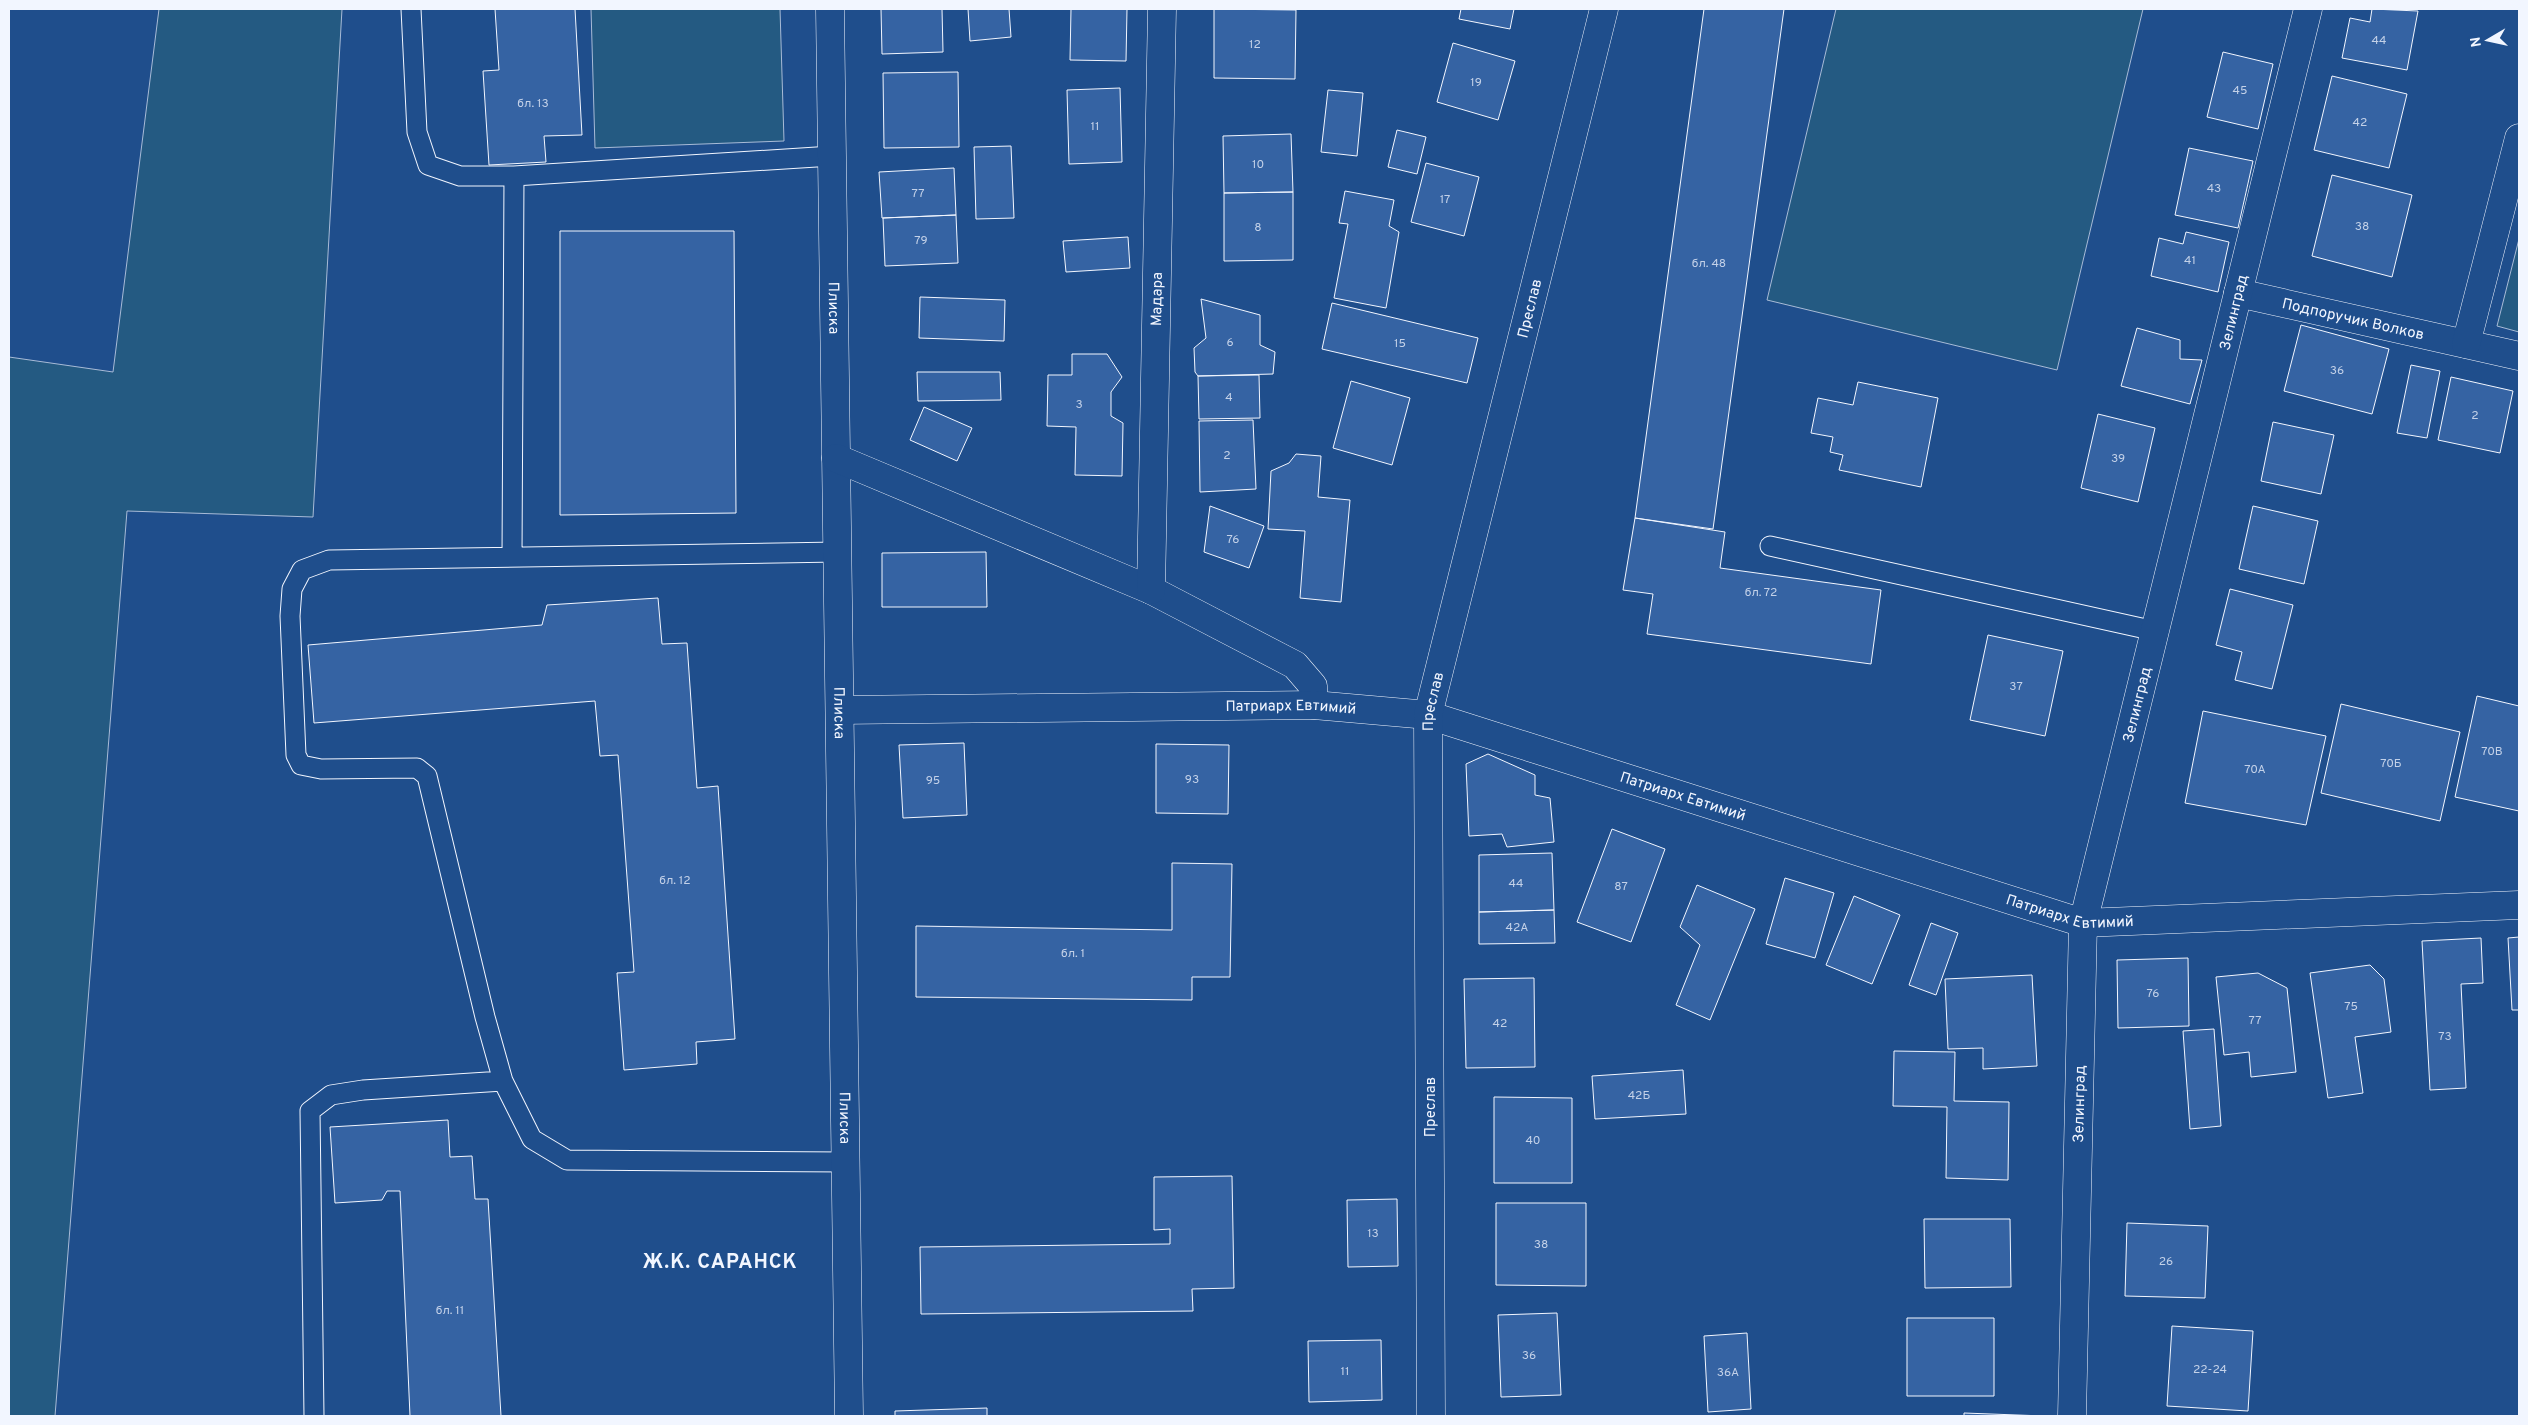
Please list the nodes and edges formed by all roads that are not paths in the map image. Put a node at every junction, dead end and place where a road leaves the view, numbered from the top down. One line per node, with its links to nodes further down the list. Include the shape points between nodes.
1 (411, 9): 8 (lane, via 417,132 428,164 460,176)
2 (830, 9): 7 (street, Плиска)
3 (1162, 9): 16 (street, Мадара)
4 (1604, 9): 20 (street, Преслав)
5 (2308, 9): 9 (street, Зелинград)
6 (2519, 138): 10 (street)
7 (832, 156): 8 (lane); 12 (street, Плиска)
8 (514, 176): 15 (lane)
9 (2238, 293): 10 (street, Подпоручик Волков); 17 (street, Зелинград)
10 (2466, 344): 11 (street, Подпоручик Волков)
11 (2519, 356)
12 (836, 458): 14 (street, Плиска); 16 (street)
13 (1770, 546): 17 (lane)
14 (838, 552): 15 (lane); 19 (street, Плиска)
15 (512, 557): 23 (lane, via 329,560 302,570 292,589 290,616 296,755 301,765 321,769 417,768 427,776)
16 (1151, 590): 18 (street, via 1295,665 1314,686)
17 (2155, 631): 22 (street, Зелинград)
18 (1314, 706): 19 (street, Патриарх Евтимий); 20 (street, Патриарх Евтимий)
19 (840, 710): 24 (street, Плиска)
20 (1428, 714): 22 (street, Патриарх Евтимий); 27 (street, Преслав)
21 (2519, 905): 22 (street, Патриарх Евтимий)
22 (2083, 923): 28 (street, Зелинград)
23 (503, 1081): 24 (lane, via 532,1139 567,1160); 25 (lane, via 363,1090 331,1095 310,1111)
24 (846, 1162): 26 (street, Плиска)
25 (314, 1416)
26 (849, 1416)
27 (1431, 1416)
28 (2072, 1416)

